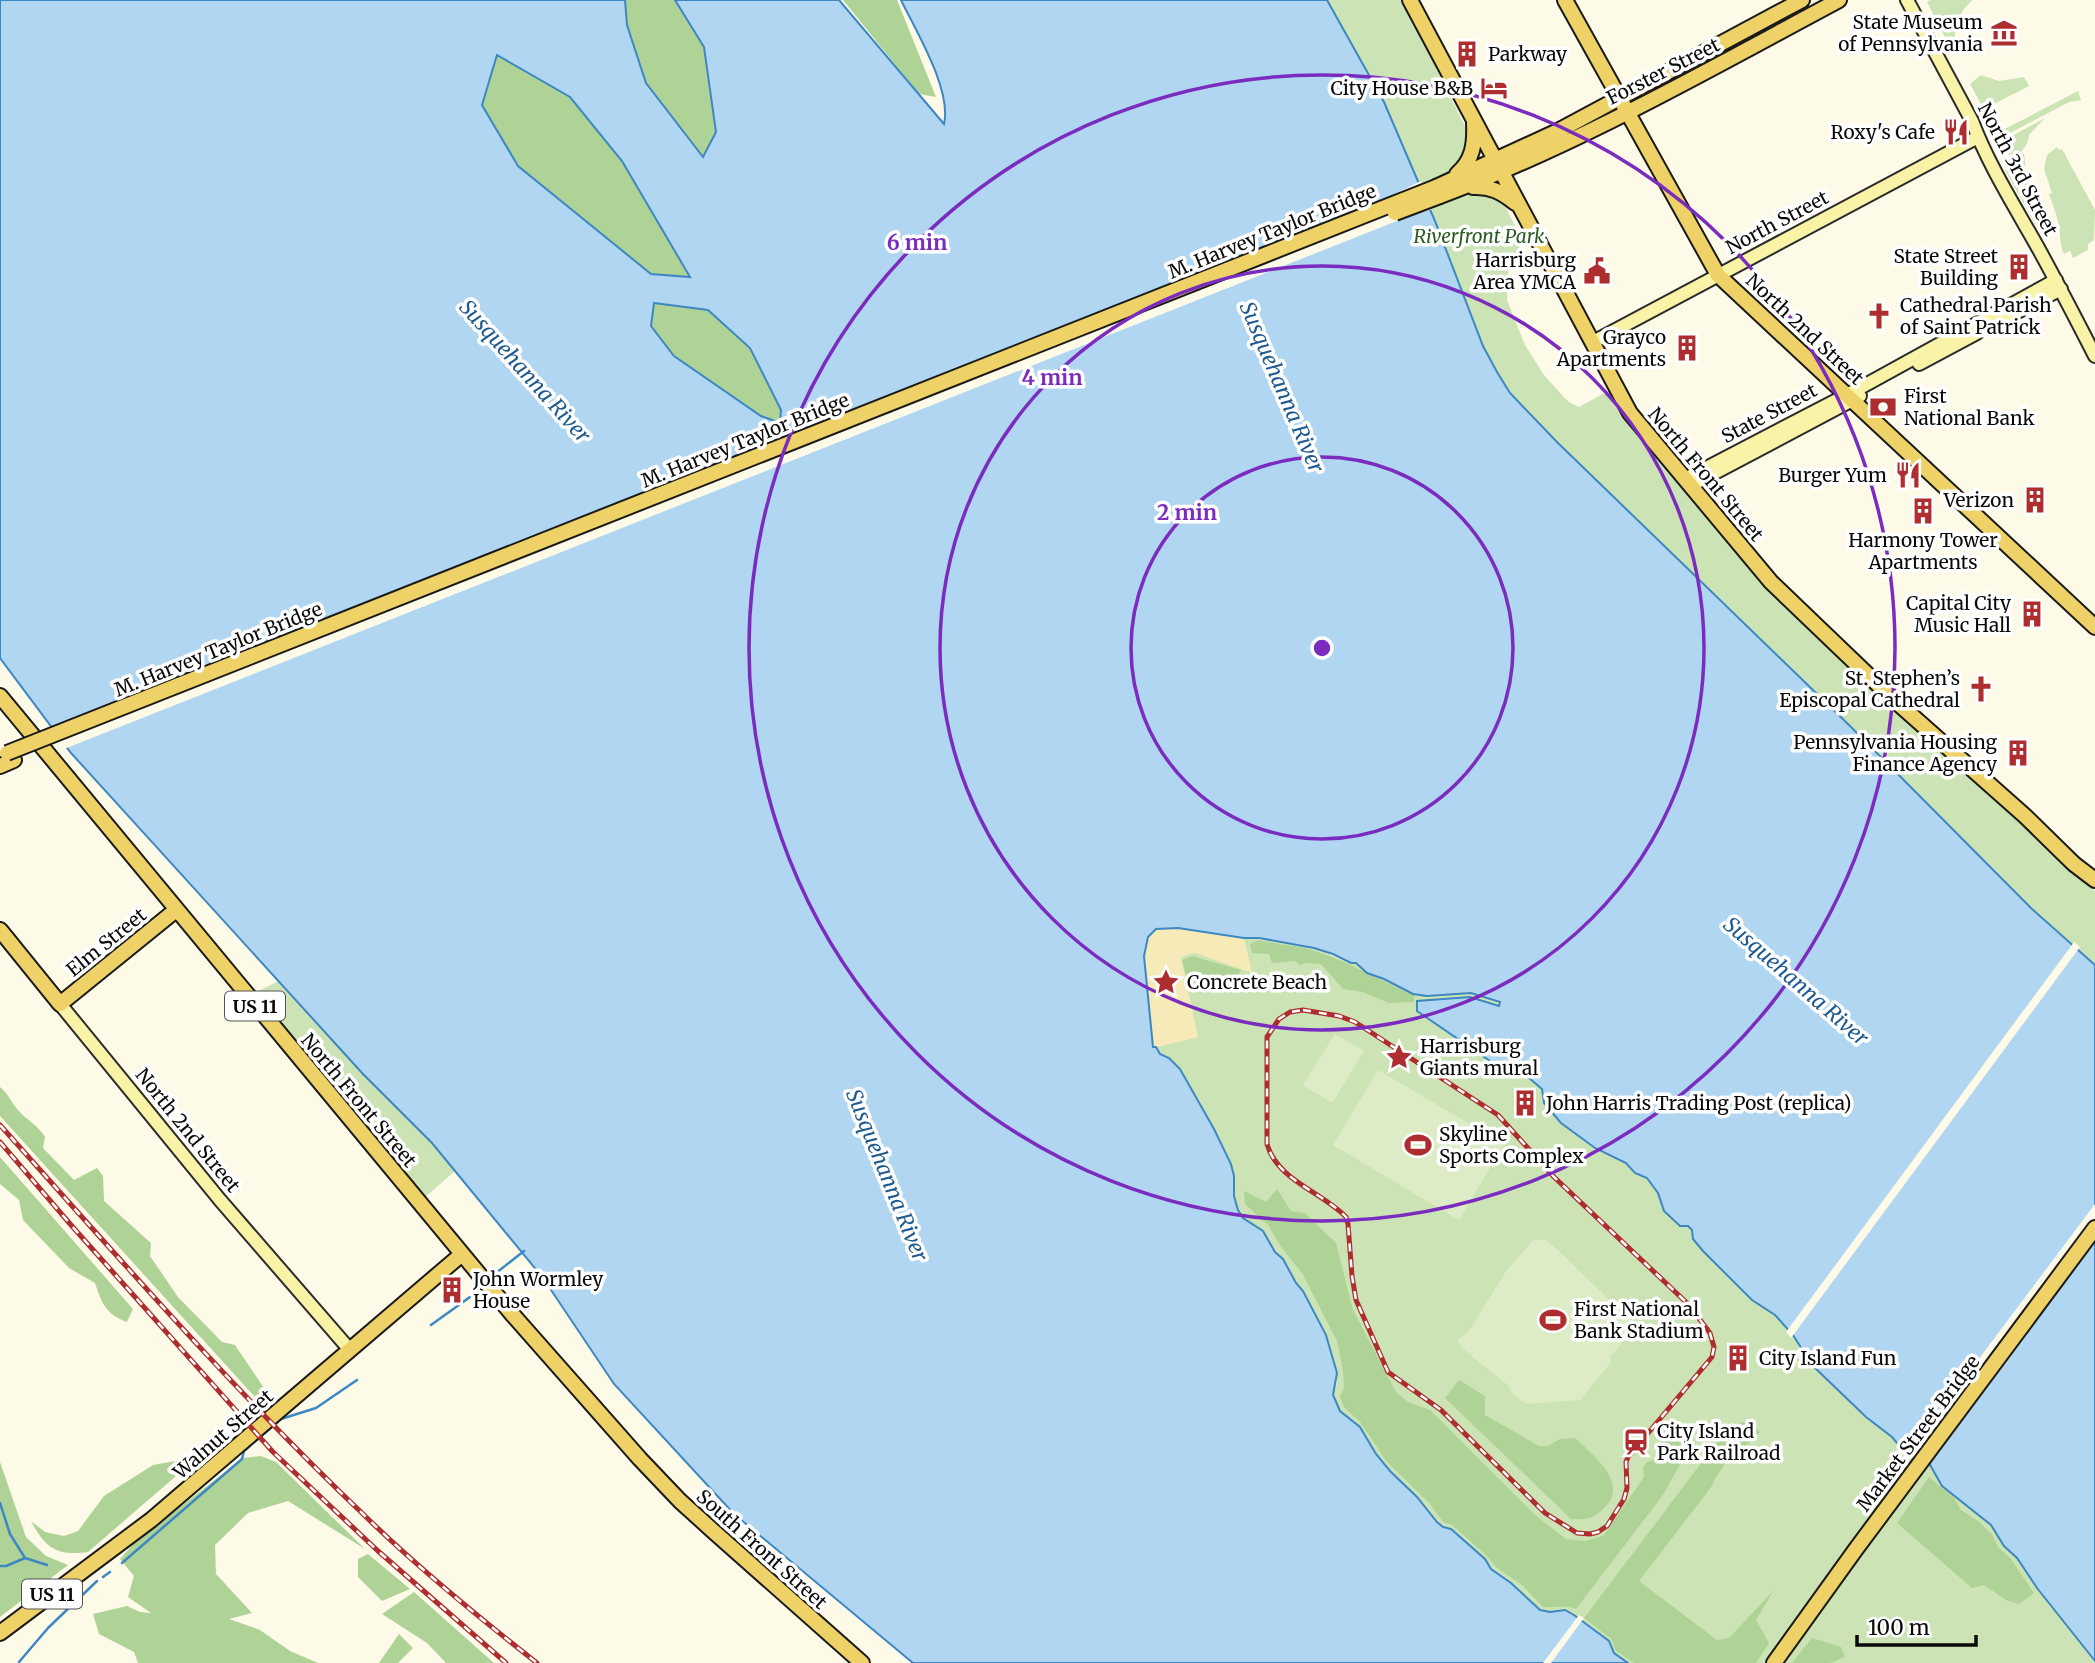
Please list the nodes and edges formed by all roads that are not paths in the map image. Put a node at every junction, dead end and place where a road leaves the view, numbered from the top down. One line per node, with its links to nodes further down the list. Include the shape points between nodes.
1 (1410, 0): 8 (main road, North Front Street)
2 (1565, 0): 6 (main road, North 2nd Street)
3 (1802, 0): 6 (main road, Forster Street)
4 (1839, 0): 7 (main road, Forster Street)
5 (1908, 0): 9 (street, North 3rd Street)
6 (1619, 97): 7 (main road, North 2nd Street); 10 (main road, Forster Street)
7 (1628, 112): 10 (main road, Forster Street); 13 (main road, North 2nd Street)
8 (1473, 118): 10 (main road, North Front Street); 11 (main road, via 1471,158)
9 (1978, 137): 13 (street, North Street); 14 (street, North 3rd Street)
10 (1499, 167): 11 (main road, M. Harvey Taylor Bridge); 12 (main road, North Front Street)
11 (1456, 184): 12 (main road, via 1492,189); 21 (main road, M. Harvey Taylor Bridge, bridge)
12 (1520, 207): 15 (main road, North Front Street)
13 (1718, 275): 15 (street, North Street); 17 (main road, North 2nd Street)
14 (2058, 285): 16 (street, North 3rd Street); 17 (street, State Street)
15 (1593, 342): 18 (main road, North Front Street, via 1630,413)
16 (2095, 356)
17 (1849, 397): 18 (street, State Street); 19 (main road, North 2nd Street)
18 (1687, 482): 22 (main road, North Front Street, via 1771,582)
19 (2095, 626)
20 (0, 696): 23 (main road, North Front Street / US 11)
21 (5, 759)
22 (2095, 880)
23 (176, 910): 25 (main road, Elm Street); 27 (main road, North Front Street / US 11)
24 (0, 930): 25 (main road, North 2nd Street)
25 (60, 1004): 28 (street, North 2nd Street)
26 (2095, 1228): 32 (main road, Market Street Bridge)
27 (462, 1254): 28 (main road, Walnut Street / US 11); 29 (main road, North Front Street)
28 (350, 1350): 30 (main road, Walnut Street / US 11, via 151,1520)
29 (640, 1459): 31 (main road, South Front Street, via 712,1530)
30 (0, 1633)
31 (862, 1663)
32 (1774, 1663)

